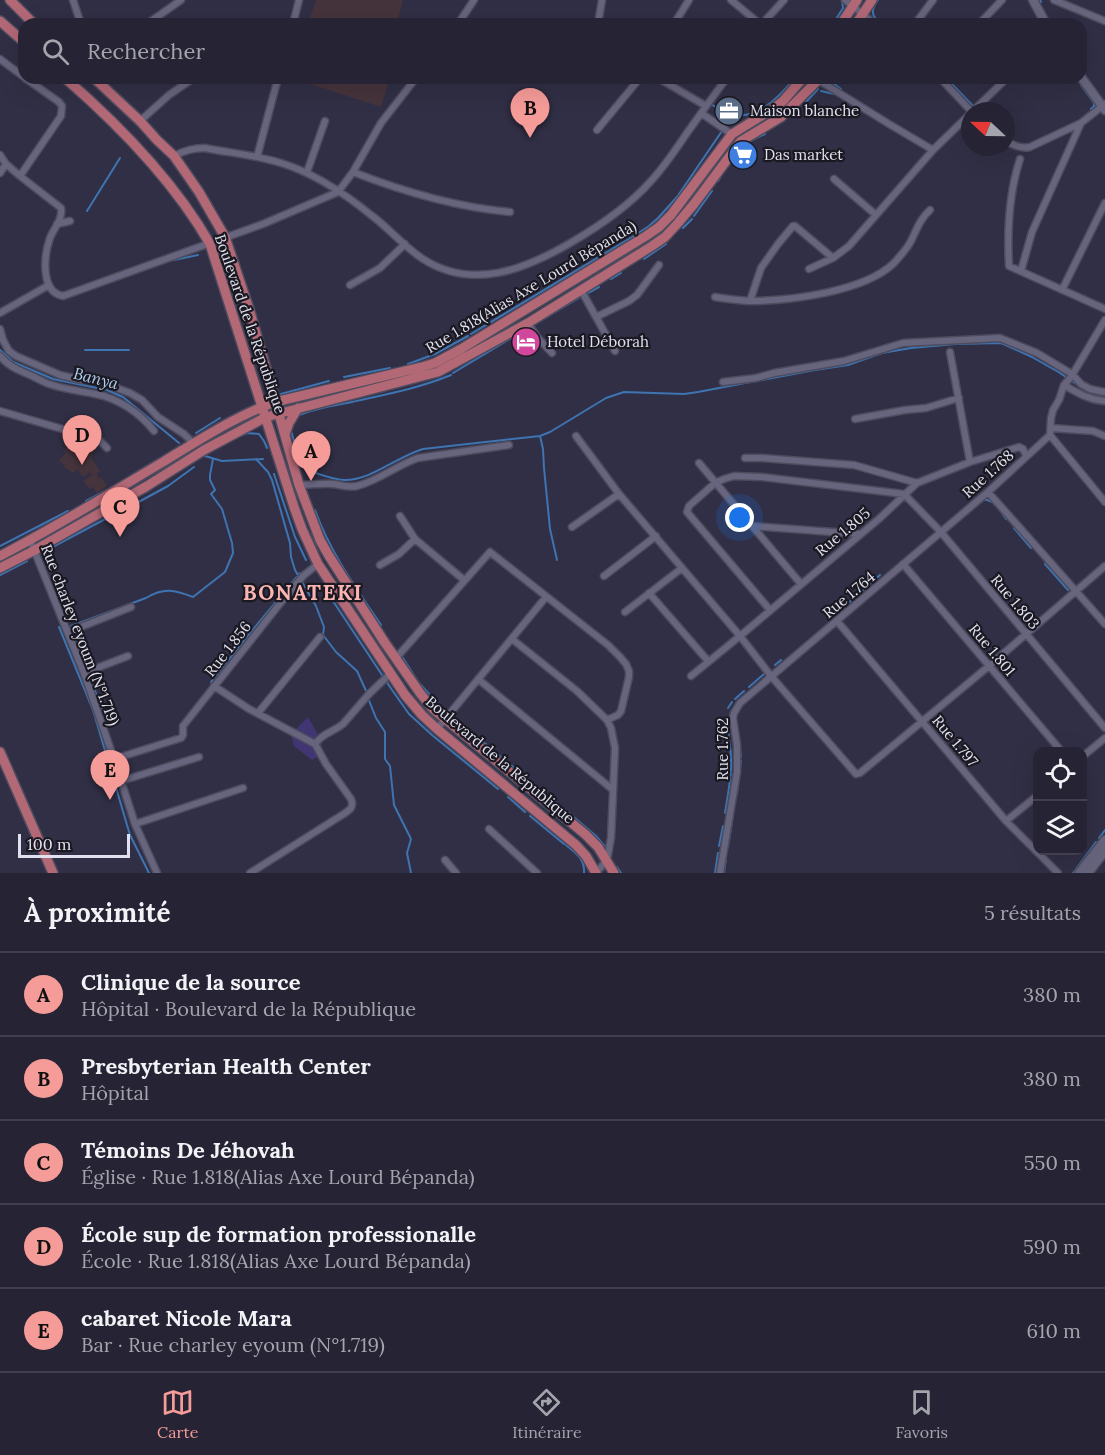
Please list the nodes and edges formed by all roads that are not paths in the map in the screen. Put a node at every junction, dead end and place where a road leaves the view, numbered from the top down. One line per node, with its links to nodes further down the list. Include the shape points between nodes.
1 (10, 0): 17 (main road)
2 (72, 0): 18 (street)
3 (181, 0): 19 (street)
4 (299, 0): 20 (street)
5 (474, 0): 21 (street)
6 (602, 0): 22 (street)
7 (689, 0): 23 (street)
8 (731, 0): 24 (street)
9 (784, 0): 25 (street)
10 (872, 0): 16 (main road)
11 (933, 0): 29 (street)
12 (1002, 0): 30 (street)
13 (1033, 0): 31 (main road)
14 (1054, 0): 33 (street)
15 (851, 2): 16 (street); 26 (main road)
16 (863, 14): 27 (main road); 28 (street)
17 (28, 18)
18 (79, 18)
19 (156, 18)
20 (295, 18)
21 (462, 18)
22 (599, 18)
23 (678, 18)
24 (754, 18)
25 (767, 18)
26 (844, 18)
27 (860, 18)
28 (868, 18)
29 (920, 18)
30 (986, 18)
31 (1043, 18)
32 (0, 21): 34 (main road)
33 (1105, 21)
34 (18, 37)
35 (0, 59): 36 (street)
36 (18, 73)
37 (34, 84): 74 (street, via 59,102 62,111)
38 (72, 84): 84 (main road, Boulevard de la République, via 142,152 199,224)
39 (100, 84): 57 (main road, Boulevard de la République)
40 (185, 84): 57 (street)
41 (276, 84): 68 (street)
42 (411, 84): 72 (street, via 381,123)
43 (635, 84): 61 (street)
44 (668, 84): 54 (street)
45 (722, 84): 54 (street)
46 (798, 84): 62 (main road, Rue 1.818(Alias Axe Lourd Bépanda), via 774,108)
47 (812, 84): 63 (main road, Rue 1.818(Alias Axe Lourd Bépanda), via 781,117)
48 (825, 84): 65 (street)
49 (945, 84): 52 (street)
50 (1001, 84): 53 (street)
51 (1087, 84): 55 (main road)
52 (962, 102)
53 (982, 102)
54 (706, 106): 56 (street)
55 (1104, 107): 60 (street)
56 (701, 113): 62 (street); 85 (street, via 651,181 619,212 552,254 516,269 473,275 442,269)
57 (140, 121): 67 (main road, Boulevard de la République)
58 (325, 122): 71 (street)
59 (961, 122): 65 (street)
60 (1081, 123): 64 (street, via 1024,148); 89 (street, via 1032,232)
61 (597, 130)
62 (732, 134): 63 (street); 111 (main road, Rue 1.818(Alias Axe Lourd Bépanda), via 660,227 448,357 422,368)
63 (741, 141): 92 (main road, Rue 1.818(Alias Axe Lourd Bépanda), via 664,237)
64 (1015, 146)
65 (933, 150): 80 (street)
66 (0, 155): 70 (street)
67 (174, 156): 68 (street, via 184,150 205,148); 83 (main road, Boulevard de la République)
68 (257, 157): 71 (street)
69 (1020, 159): 89 (street, via 1009,214 1009,266)
70 (6, 164): 73 (street); 74 (street)
71 (307, 172): 76 (street)
72 (353, 172): 76 (street); 79 (street, via 449,203)
73 (0, 173)
74 (20, 176): 82 (street, via 61,208)
75 (834, 179): 80 (street)
76 (338, 192): 83 (street); 85 (street)
77 (1105, 203): 93 (street)
78 (930, 210): 95 (street, via 919,222 905,251 878,276 826,293)
79 (510, 212)
80 (876, 215): 86 (street)
81 (70, 221): 82 (street)
82 (57, 225): 90 (street, via 46,259)
83 (225, 237): 84 (street); 111 (main road, Boulevard de la République)
84 (210, 244): 90 (street, via 63,296); 112 (main road, Boulevard de la République)
85 (405, 244): 91 (street, via 380,268)
86 (833, 258): 88 (street); 95 (street, via 793,226 761,268)
87 (659, 265): 98 (street, via 629,301)
88 (809, 269)
89 (1021, 271): 93 (street)
90 (49, 285): 97 (street)
91 (350, 285)
92 (581, 290): 98 (street); 100 (main road, Rue 1.818(Alias Axe Lourd Bépanda))
93 (1062, 291): 96 (street)
94 (715, 297): 95 (street)
95 (750, 301)
96 (1105, 309)
97 (0, 313)
98 (596, 317): 102 (street)
99 (1105, 320): 106 (street)
100 (528, 323): 104 (street); 113 (main road, Rue 1.818(Alias Axe Lourd Bépanda), via 438,372)
101 (0, 329): 125 (street, via 9,351 16,356 60,375 104,383 130,393)
102 (615, 351)
103 (950, 352): 109 (street)
104 (552, 353)
105 (0, 356): 119 (street, via 12,368 49,384 113,399 136,412)
106 (1069, 379): 107 (street, via 1037,353 1000,338 988,338 903,343 844,361); 108 (street); 110 (street, via 1084,397); 120 (street, via 1053,410)
107 (723, 382)
108 (1105, 392)
109 (959, 398): 117 (street, via 926,408); 130 (street)
110 (1105, 401)
111 (275, 402): 112 (main road, Rue 1.818(Alias Axe Lourd Bépanda)); 115 (main road, Boulevard de la République)
112 (262, 407): 116 (main road, Boulevard de la République); 125 (main road, Rue 1.818(Alias Axe Lourd Bépanda))
113 (298, 408): 115 (main road, Rue 1.818(Alias Axe Lourd Bépanda)); 121 (main road)
114 (0, 411): 127 (street, via 90,437)
115 (278, 413): 116 (main road, Rue 1.818(Alias Axe Lourd Bépanda)); 121 (main road, Boulevard de la République)
116 (266, 417): 118 (main road, Rue 1.818(Alias Axe Lourd Bépanda)); 124 (main road, Boulevard de la République)
117 (855, 419)
118 (251, 424): 124 (main road); 147 (main road, Rue 1.818(Alias Axe Lourd Bépanda))
119 (154, 431)
120 (1050, 431): 123 (street); 128 (street, Rue 1.768); 138 (street)
121 (285, 434): 134 (main road, Boulevard de la République)
122 (576, 436): 136 (street)
123 (1105, 436)
124 (273, 438): 149 (main road, Boulevard de la République, via 302,529)
125 (193, 443): 146 (main road, Rue 1.818(Alias Axe Lourd Bépanda))
126 (509, 445): 134 (street, via 418,458 360,485)
127 (107, 448)
128 (1026, 455): 130 (street, Rue 1.805, via 1019,447); 135 (street, Rue 1.768)
129 (745, 458): 133 (street, via 854,465)
130 (970, 462): 133 (street, Rue 1.805)
131 (699, 463): 132 (street)
132 (715, 483): 137 (street, via 734,476 762,477); 140 (street); 162 (street, via 687,512)
133 (917, 483): 137 (street, Rue 1.805)
134 (299, 485): 172 (main road, Boulevard de la République, via 329,556)
135 (988, 492): 142 (street, Rue 1.768); 158 (street)
136 (619, 494): 141 (street); 144 (street)
137 (904, 494): 142 (street, Rue 1.803); 143 (street, Rue 1.805)
138 (1105, 502)
139 (400, 516): 145 (street)
140 (752, 526): 143 (street); 157 (street)
141 (572, 527)
142 (940, 531): 150 (street, Rue 1.764); 167 (street, Rue 1.803)
143 (860, 534): 157 (street, Rue 1.805)
144 (656, 536): 154 (street); 155 (street)
145 (415, 539): 151 (street); 156 (street)
146 (30, 540): 147 (street, Rue charley eyoum (N°1.719)); 148 (main road, Rue 1.818(Alias Axe Lourd Bépanda))
147 (35, 550): 153 (main road, Rue 1.818(Alias Axe Lourd Bépanda)); 166 (street, Rue charley eyoum (N°1.719))
148 (0, 556)
149 (318, 564): 178 (main road, Boulevard de la République); 180 (street, Rue 1.856, via 303,576)
150 (903, 564): 164 (street, Rue 1.764); 174 (street, Rue 1.801)
151 (380, 565)
152 (1105, 566): 158 (street)
153 (0, 568)
154 (682, 568): 159 (street); 168 (street)
155 (604, 576)
156 (464, 580): 160 (street, via 490,552); 172 (street)
157 (801, 584): 162 (street, Rue 1.805)
158 (1076, 591): 165 (street); 167 (street)
159 (649, 593): 163 (street); 173 (street)
160 (546, 597): 170 (street); 183 (street, via 608,645 626,664 629,677 621,711)
161 (131, 607): 166 (street)
162 (770, 610): 168 (street, Rue 1.805)
163 (626, 612)
164 (837, 621): 177 (street, Rue 1.764); 184 (street, Rue 1.797)
165 (1105, 624)
166 (68, 632): 175 (street, Rue charley eyoum (N°1.719))
167 (1026, 634): 174 (street); 185 (street, Rue 1.803)
168 (740, 636): 173 (street, Rue 1.805); 177 (street)
169 (320, 637): 181 (street)
170 (512, 639): 179 (street); 183 (street)
171 (128, 656): 175 (street)
172 (396, 658): 182 (main road, Boulevard de la République, via 427,702)
173 (708, 661): 176 (street, Rue 1.805)
174 (989, 666): 184 (street); 189 (street, Rue 1.801)
175 (84, 673): 193 (street, Rue charley eyoum (N°1.719))
176 (691, 676)
177 (771, 676): 184 (street, via 856,774); 212 (street, Rue 1.762, via 734,713 737,772)
178 (386, 677): 186 (main road, Boulevard de la République); 188 (street, via 339,728 324,734)
179 (478, 679): 182 (street); 196 (street)
180 (214, 686): 181 (street); 193 (street, Rue 1.856, via 183,726 181,738)
181 (258, 713): 188 (street)
182 (446, 719): 186 (street); 204 (main road, Boulevard de la République, via 569,820)
183 (607, 720): 196 (street, via 615,748)
184 (922, 721): 198 (street, Rue 1.797)
185 (1105, 728)
186 (437, 729): 210 (main road, Boulevard de la République, via 570,839)
187 (1105, 738): 191 (street)
188 (315, 744): 207 (street, via 351,799 351,808)
189 (1058, 747)
190 (0, 752): 205 (main road)
191 (1087, 754)
192 (199, 757): 194 (street)
193 (114, 759): 194 (street, Rue charley eyoum (N°1.719))
194 (121, 781): 199 (street, Rue charley eyoum (N°1.719))
195 (243, 788): 199 (street)
196 (612, 789): 204 (street)
197 (1033, 799): 198 (street)
198 (1006, 821): 213 (street, Rue 1.797)
199 (135, 824): 206 (street, Rue charley eyoum (N°1.719))
200 (489, 829): 209 (street)
201 (1105, 840): 214 (main road)
202 (1105, 851): 215 (main road)
203 (446, 860): 208 (street)
204 (607, 860): 210 (street); 211 (main road, Boulevard de la République)
205 (53, 873)
206 (157, 873)
207 (250, 873)
208 (456, 873)
209 (537, 873)
210 (596, 873)
211 (614, 873)
212 (720, 873)
213 (1058, 873)
214 (1079, 873)
215 (1088, 873)

